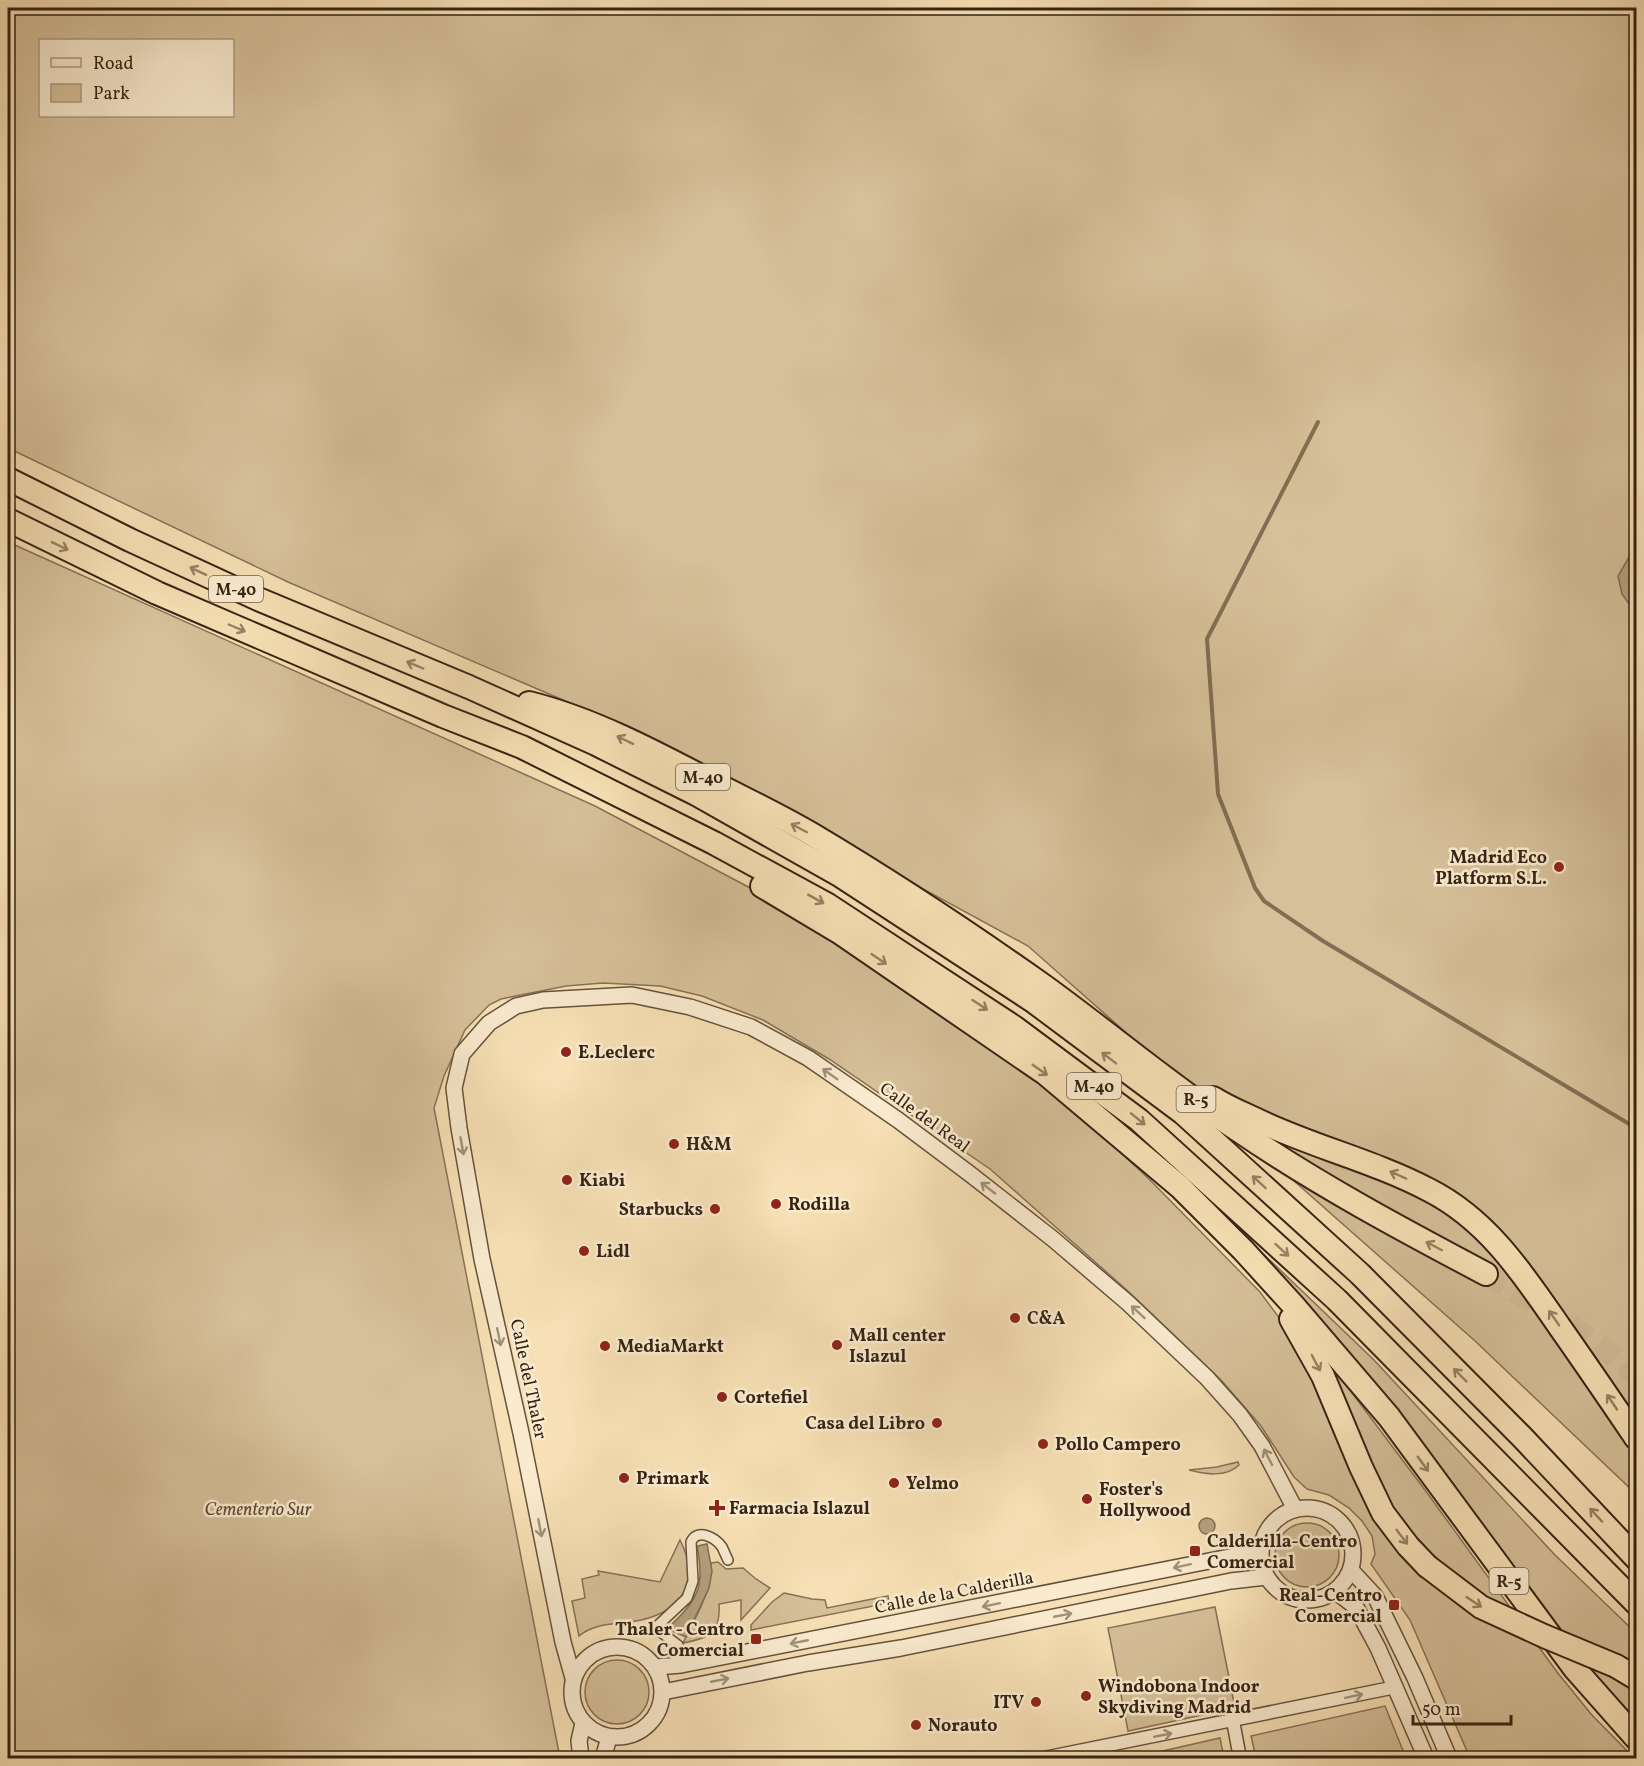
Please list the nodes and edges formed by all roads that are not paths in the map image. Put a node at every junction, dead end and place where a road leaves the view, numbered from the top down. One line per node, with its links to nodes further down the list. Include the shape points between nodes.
1 (8, 478): 3 (highway, M-40, one-way to 1, via 248,594)
2 (8, 520): 4 (highway, M-40, one-way to 4, via 157,593)
3 (469, 687): 5 (highway, M-40, one-way to 3, via 811,834 604,730 560,711); 12 (highway, M-40, one-way to 3, via 1360,1274 1184,1113 1043,1008 841,876 696,794)
4 (443, 716): 7 (highway, M-40, one-way to 7, via 515,758 658,828 839,932 1046,1074); 17 (highway, M-40, one-way to 17, via 522,747 828,905 1014,1027 1139,1120 1336,1300)
5 (921, 901): 8 (highway, R-5, one-way to 5, via 1408,1233 1235,1129 1044,986); 9 (highway, M-40, one-way to 5, via 1520,1269 1495,1239 1462,1210 1393,1172 1286,1134 1223,1105 1011,954)
6 (454, 1088): 10 (street, Calle del Real, one-way to 6, via 1262,1446 1240,1415 1128,1303 1046,1233 898,1120 808,1058 751,1028 690,1007 632,995 543,1000 516,1006 489,1023 462,1054); 20 (street, Calle del Thaler, one-way to 20, via 482,1259)
7 (1145, 1158): 21 (highway, one-way to 21, bridge, via 1274,1294 1323,1376 1383,1512 1408,1546 1480,1607); 27 (highway, R-5, one-way to 27, via 1243,1250 1389,1417 1575,1669)
8 (1486, 1274)
9 (1636, 1438)
10 (1295, 1509): 11 (street, via 1277,1517 1265,1532); 14 (street, via 1315,1508 1333,1515 1347,1530 1353,1550)
11 (1260, 1551): 15 (street); 19 (street, Calle de la Calderilla, one-way to 19, via 939,1616)
12 (1636, 1558)
13 (728, 1560): 18 (street, via 721,1545 704,1534 693,1537 693,1581 687,1598 655,1628)
14 (1351, 1570): 16 (street); 33 (street, via 1375,1596)
15 (1266, 1577): 16 (street, via 1279,1592 1298,1600 1317,1599); 23 (street, one-way to 15)
16 (1335, 1591): 22 (street, via 1356,1608)
17 (1636, 1603)
18 (678, 1645)
19 (656, 1667): 20 (street, via 641,1653 622,1647 601,1649 584,1660); 23 (street)
20 (573, 1678): 25 (street, via 572,1702)
21 (1636, 1678)
22 (1396, 1687): 24 (street, one-way to 22); 32 (street)
23 (663, 1692): 26 (street, via 658,1713 644,1730 623,1738)
24 (1233, 1721): 30 (street, one-way to 24); 31 (street)
25 (583, 1724): 26 (street); 28 (street)
26 (609, 1738): 29 (street)
27 (1636, 1738)
28 (581, 1758)
29 (603, 1758)
30 (1044, 1758)
31 (1240, 1758)
32 (1426, 1758)
33 (1449, 1758)

